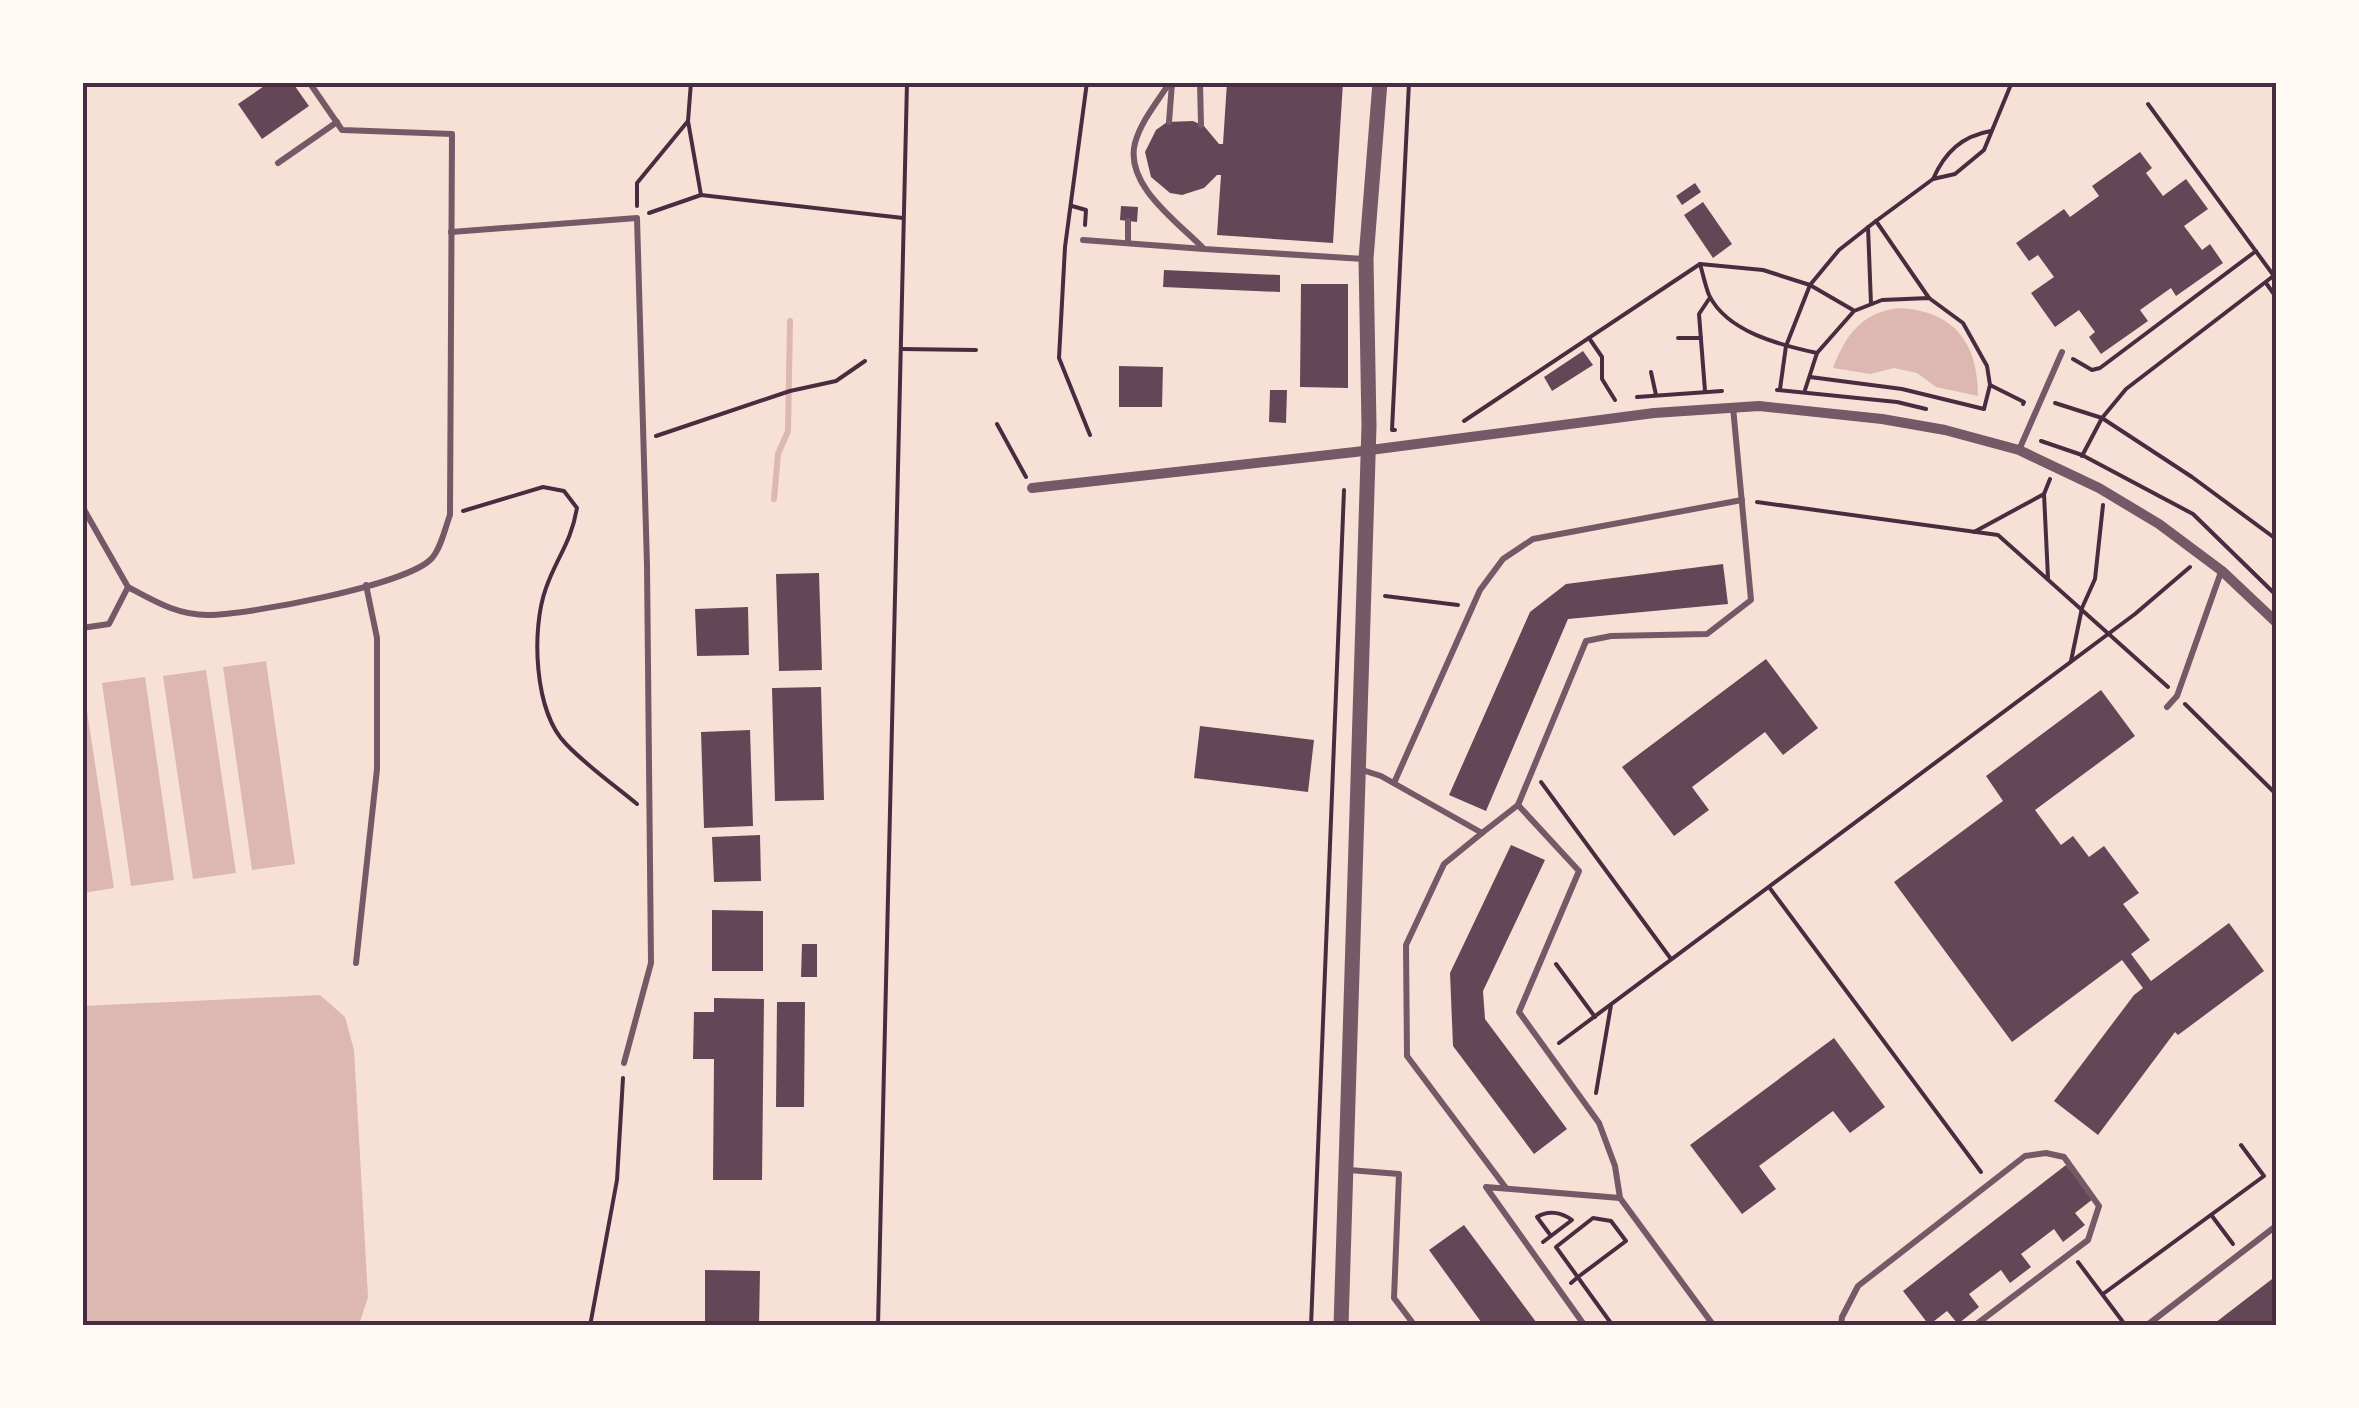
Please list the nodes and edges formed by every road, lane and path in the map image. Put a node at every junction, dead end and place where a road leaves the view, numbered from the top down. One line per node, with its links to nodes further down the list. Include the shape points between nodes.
1 (309, 82): 11 (lane)
2 (691, 82): 12 (path)
3 (907, 82): 20 (path)
4 (1088, 82): 64 (path, via 1065,247 1059,358)
5 (1172, 82): 13 (lane); 27 (lane, via 1134,146 1136,177)
6 (1200, 82): 14 (lane)
7 (1380, 82): 29 (street)
8 (1409, 82): 63 (path, via 1392,430)
9 (2012, 82): 15 (path)
10 (2148, 104): 28 (path)
11 (336, 122): 16 (lane); 24 (lane, via 342,130 452,134)
12 (688, 122): 18 (path); 19 (path, via 637,183)
13 (1169, 122)
14 (1201, 125)
15 (1993, 131): 17 (path, via 1984,150 1955,174); 17 (path, via 1972,134 1943,156)
16 (278, 162)
17 (1932, 179): 21 (path)
18 (701, 195): 19 (path); 20 (path)
19 (637, 218): 24 (lane); 66 (lane)
20 (903, 218): 43 (path)
21 (1876, 220): 23 (path); 36 (path)
22 (1128, 221): 26 (lane)
23 (1868, 226): 33 (path); 37 (path)
24 (452, 232): 78 (lane)
25 (1083, 240): 26 (lane)
26 (1128, 244): 27 (lane)
27 (1204, 249): 29 (lane)
28 (2256, 251): 31 (path); 45 (path, via 2100,368 2082,366)
29 (1366, 260): 67 (street)
30 (1700, 264): 33 (path, via 1762,270); 35 (path); 39 (path)
31 (2275, 275): 32 (path)
32 (2266, 283): 34 (path); 61 (path, via 2126,389)
33 (1810, 285): 38 (path); 42 (path)
34 (2276, 297)
35 (1710, 298): 41 (path, via 1699,314); 42 (path, via 1738,326)
36 (1929, 298): 37 (path); 50 (path, via 1963,322)
37 (1871, 304): 38 (path)
38 (1854, 311): 46 (path)
39 (1590, 338): 56 (path, via 1616,400); 60 (path, via 1464,421)
40 (1678, 338): 41 (path)
41 (1702, 338): 53 (path)
42 (1786, 346): 46 (path); 52 (path)
43 (902, 350): 44 (path); 126 (path)
44 (976, 350)
45 (2062, 352): 57 (lane)
46 (1817, 353): 49 (path)
47 (865, 360): 66 (path, via 836,380)
48 (1651, 372): 56 (path)
49 (1810, 377): 50 (path, via 1984,409); 55 (path)
50 (1990, 385): 65 (path, via 2024,402 2012,432)
51 (1761, 390): 52 (path)
52 (1780, 390): 55 (path)
53 (1705, 391): 54 (path); 56 (path)
54 (1724, 391)
55 (1805, 392): 59 (path)
56 (1656, 395)
57 (2041, 399): 61 (path); 65 (lane)
58 (1733, 408): 67 (street); 68 (street, via 1882,418); 76 (lane)
59 (1931, 410)
60 (1483, 418)
61 (2102, 418): 69 (path); 80 (path)
62 (997, 424): 72 (path)
63 (1410, 428)
64 (1090, 435)
65 (2023, 435): 68 (lane); 69 (path)
66 (642, 440): 101 (lane)
67 (1368, 450): 72 (street); 96 (street)
68 (2019, 450): 70 (street)
69 (2082, 455): 71 (path); 86 (path, via 2193,514)
70 (2056, 467): 71 (street); 75 (path)
71 (2073, 475): 74 (street)
72 (1032, 488)
73 (1344, 490): 127 (path)
74 (2104, 491): 81 (street); 89 (path, via 2095,579)
75 (2044, 494): 79 (path); 83 (path)
76 (1743, 500): 79 (path); 88 (lane, via 1533,539 1503,559); 97 (lane, via 1751,600 1706,634 1586,641)
77 (82, 506): 85 (lane)
78 (450, 515): 84 (lane, via 434,557 418,569); 101 (path, via 543,487 564,491 577,508 572,536 545,589 537,648 544,710 563,742)
79 (1974, 532): 83 (path, via 1998,535)
80 (2276, 540)
81 (2202, 557): 82 (street); 92 (path)
82 (2222, 571): 90 (street); 94 (lane)
83 (2048, 578): 89 (path)
84 (366, 585): 85 (lane, via 306,603 208,615 170,610); 106 (lane, via 376,638 376,769)
85 (128, 586): 91 (lane, via 109,624)
86 (2276, 595)
87 (1385, 596): 88 (path)
88 (1473, 607): 98 (lane)
89 (2082, 608): 92 (path); 93 (path)
90 (2276, 622)
91 (82, 628)
92 (2110, 632): 93 (path); 94 (path)
93 (2071, 661): 103 (path)
94 (2178, 696): 95 (lane); 99 (path)
95 (2167, 707)
96 (1356, 768): 98 (lane); 113 (street)
97 (1532, 770): 100 (lane); 105 (path)
98 (1394, 783): 102 (lane)
99 (2276, 794)
100 (1518, 806): 102 (lane); 104 (lane, via 1579,871)
101 (649, 814): 110 (lane, via 651,963)
102 (1482, 833): 115 (lane, via 1444,864 1406,945 1407,1056)
103 (1768, 887): 105 (path); 114 (path)
104 (1547, 952): 108 (path); 109 (lane, via 1519,1012)
105 (1671, 960): 107 (path)
106 (356, 963)
107 (1611, 1005): 108 (path); 111 (path)
108 (1594, 1017): 109 (path)
109 (1548, 1052): 111 (lane)
110 (624, 1063): 125 (path, via 617,1180)
111 (1592, 1113): 116 (lane, via 1615,1166)
112 (2240, 1144): 117 (path, via 2264,1176)
113 (1346, 1170): 128 (street); 129 (lane, via 1399,1174 1394,1298)
114 (1990, 1184): 121 (lane, via 2025,1156 2064,1157 2099,1206 2088,1240); 133 (lane, via 1858,1286)
115 (1506, 1189): 116 (lane); 120 (lane, via 1486,1187)
116 (1620, 1198): 132 (lane)
117 (2212, 1216): 122 (path); 124 (path)
118 (2276, 1226): 122 (lane)
119 (1551, 1236): 119 (path, via 1561,1228 1572,1220 1537,1216); 120 (path)
120 (1532, 1251): 130 (lane)
121 (2071, 1253): 124 (path); 134 (lane)
122 (2241, 1254): 136 (lane)
123 (1578, 1277): 123 (path, via 1556,1247 1593,1218 1611,1222 1626,1240); 131 (path)
124 (2103, 1294): 135 (path)
125 (590, 1326)
126 (878, 1326)
127 (1311, 1326)
128 (1341, 1326)
129 (1414, 1326)
130 (1585, 1326)
131 (1613, 1326)
132 (1714, 1326)
133 (1841, 1326)
134 (1974, 1326)
135 (2126, 1326)
136 (2146, 1326)

